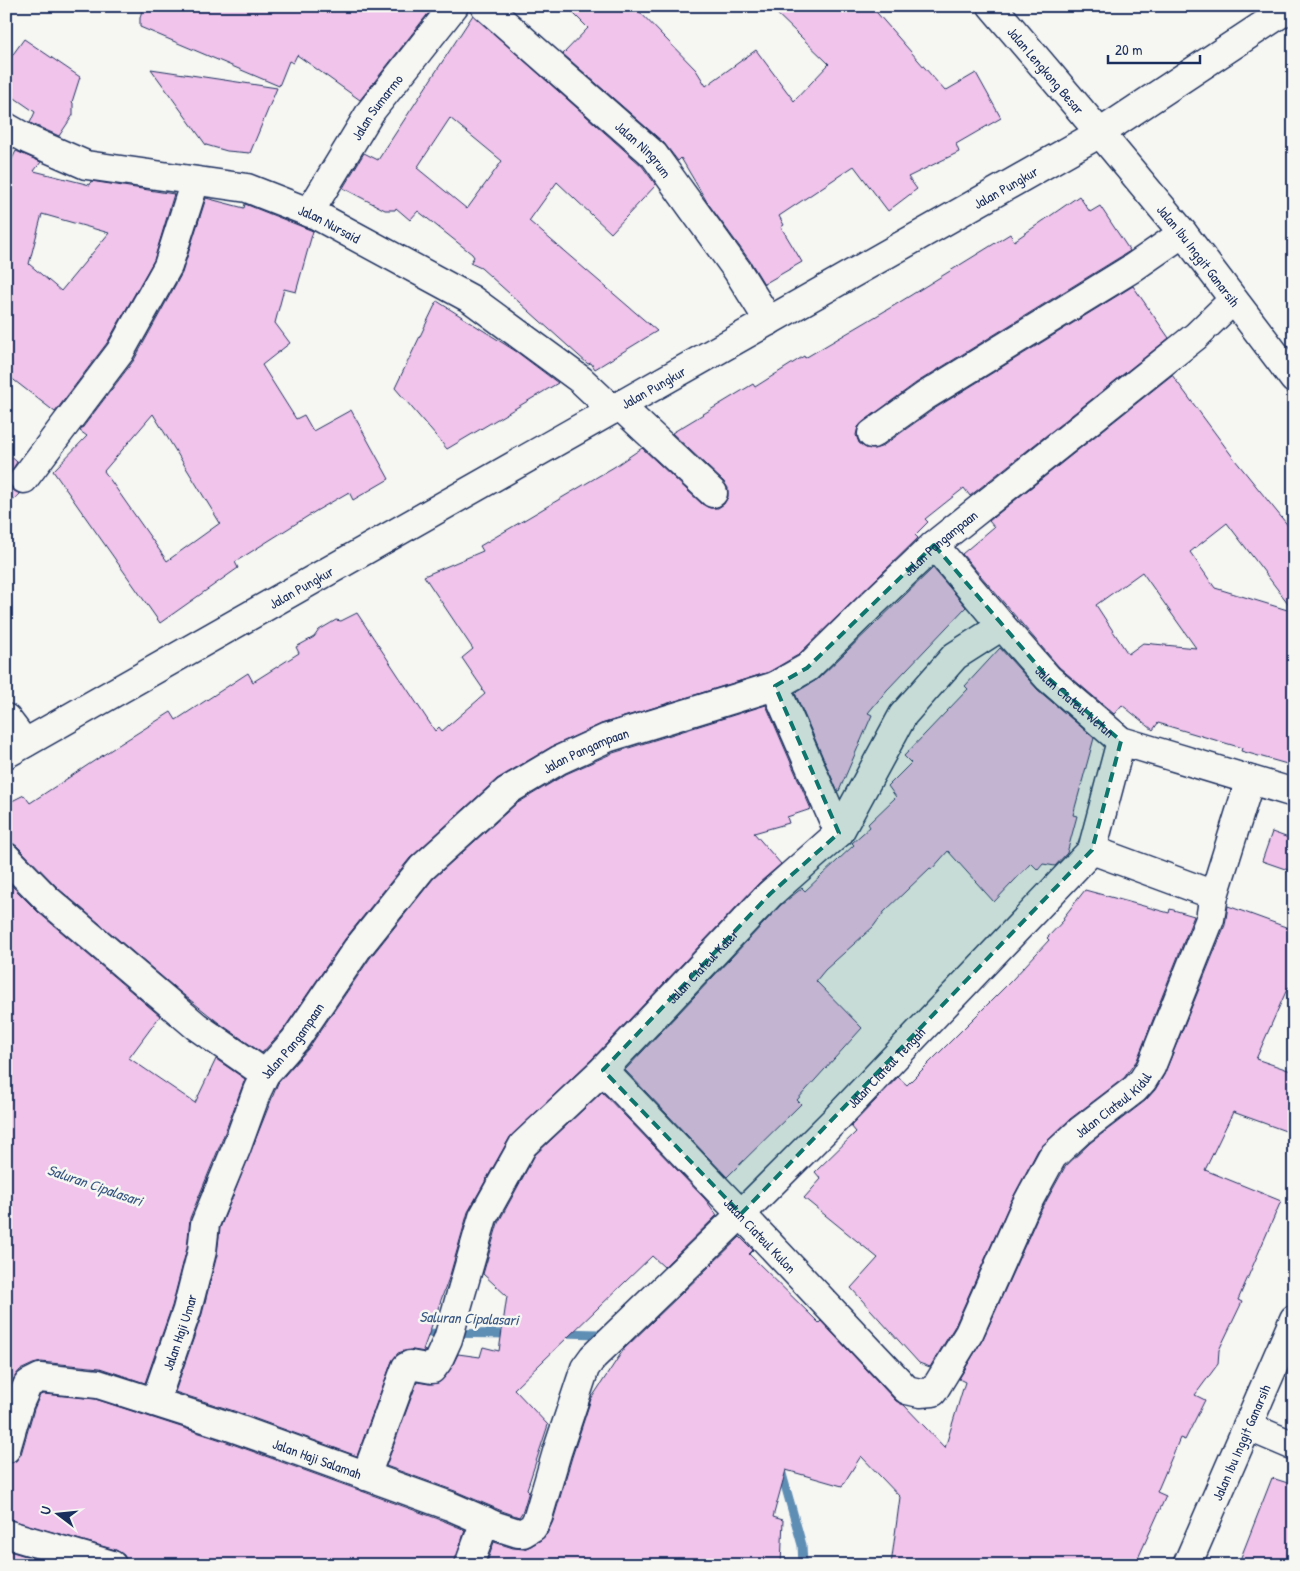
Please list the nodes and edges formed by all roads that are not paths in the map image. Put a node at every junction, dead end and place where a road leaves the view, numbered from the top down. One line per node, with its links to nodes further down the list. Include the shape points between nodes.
1 (454, 6): 8 (street, Jalan Sumarmo, via 371,111)
2 (484, 6): 11 (street, Jalan Ningrum, via 654,155 737,270)
3 (992, 6): 6 (street, Jalan Lengkong Besar)
4 (1292, 6): 6 (street, Jalan Pungkur)
5 (6, 127): 7 (street, Jalan Nursaid, via 86,165)
6 (1100, 133): 9 (street, Jalan Ibu Inggit Ganarsih); 11 (street, Jalan Pungkur)
7 (195, 181): 8 (street, Jalan Nursaid, via 247,188); 15 (street, via 168,266 120,352)
8 (309, 213): 13 (street, Jalan Nursaid, via 471,300)
9 (1183, 233): 10 (street, Jalan Ibu Inggit Ganarsih); 14 (street, via 1131,269 925,396)
10 (1234, 300): 12 (street, Jalan Ibu Inggit Ganarsih); 17 (street, Jalan Pangampaan, via 1196,336)
11 (769, 321): 13 (street, Jalan Pungkur)
12 (1294, 379)
13 (617, 408): 16 (street, Jalan Nursaid); 22 (street, Jalan Pungkur)
14 (872, 434)
15 (24, 478)
16 (713, 494)
17 (934, 545): 18 (street, Jalan Ciateul Wetan); 19 (street, Jalan Pangampaan, via 807,668)
18 (1002, 626): 21 (street, Jalan Ciateul Wetan, via 1048,678); 25 (street, Jalan Ciateul Kaler, via 955,656 903,715)
19 (775, 686): 25 (street); 30 (street, Jalan Pangampaan, via 607,738 559,760 507,792 422,868 357,949 295,1040)
20 (6, 718): 22 (street)
21 (1121, 741): 23 (street, Jalan Ciateul Wetan); 26 (street, Jalan Ciateul Tengah)
22 (16, 749)
23 (1250, 780): 24 (street, Jalan Ciateul Wetan); 28 (street, Jalan Ciateul Kidul)
24 (1294, 793)
25 (839, 834): 29 (street, Jalan Ciateul Kaler, via 770,894)
26 (1092, 850): 28 (street); 31 (street, Jalan Ciateul Tengah)
27 (6, 857): 30 (street, Jalan Pangampaan, via 48,900 196,1026)
28 (1214, 895): 34 (street, Jalan Ciateul Kidul, via 1210,919 1151,1067 1135,1089 1080,1130 1052,1158 1024,1208 969,1333 933,1392)
29 (603, 1070): 31 (street, Jalan Ciateul Kulon); 33 (street, Jalan Ciateul Kaler, via 523,1145 483,1218)
30 (265, 1074): 35 (street, Jalan Haji Umar, via 205,1224 187,1310)
31 (741, 1214): 34 (street, Jalan Ciateul Kulon, via 907,1390); 40 (street, Jalan Ciateul Tengah, via 607,1342 585,1368 533,1527 518,1534)
32 (1294, 1318): 36 (street, Jalan Ibu Inggit Ganarsih)
33 (451, 1327): 39 (street, Jalan Haji Salamah, via 433,1369 406,1367)
34 (920, 1393)
35 (155, 1402): 38 (street, via 98,1384 40,1378 28,1384); 39 (street, Jalan Haji Salamah)
36 (1247, 1426): 37 (street); 44 (street, Jalan Ibu Inggit Ganarsih)
37 (1294, 1446)
38 (6, 1450)
39 (366, 1476): 40 (street, Jalan Ciateul Tengah)
40 (485, 1521): 43 (street)
41 (6, 1534): 42 (street)
42 (112, 1565)
43 (468, 1565)
44 (1187, 1565)

